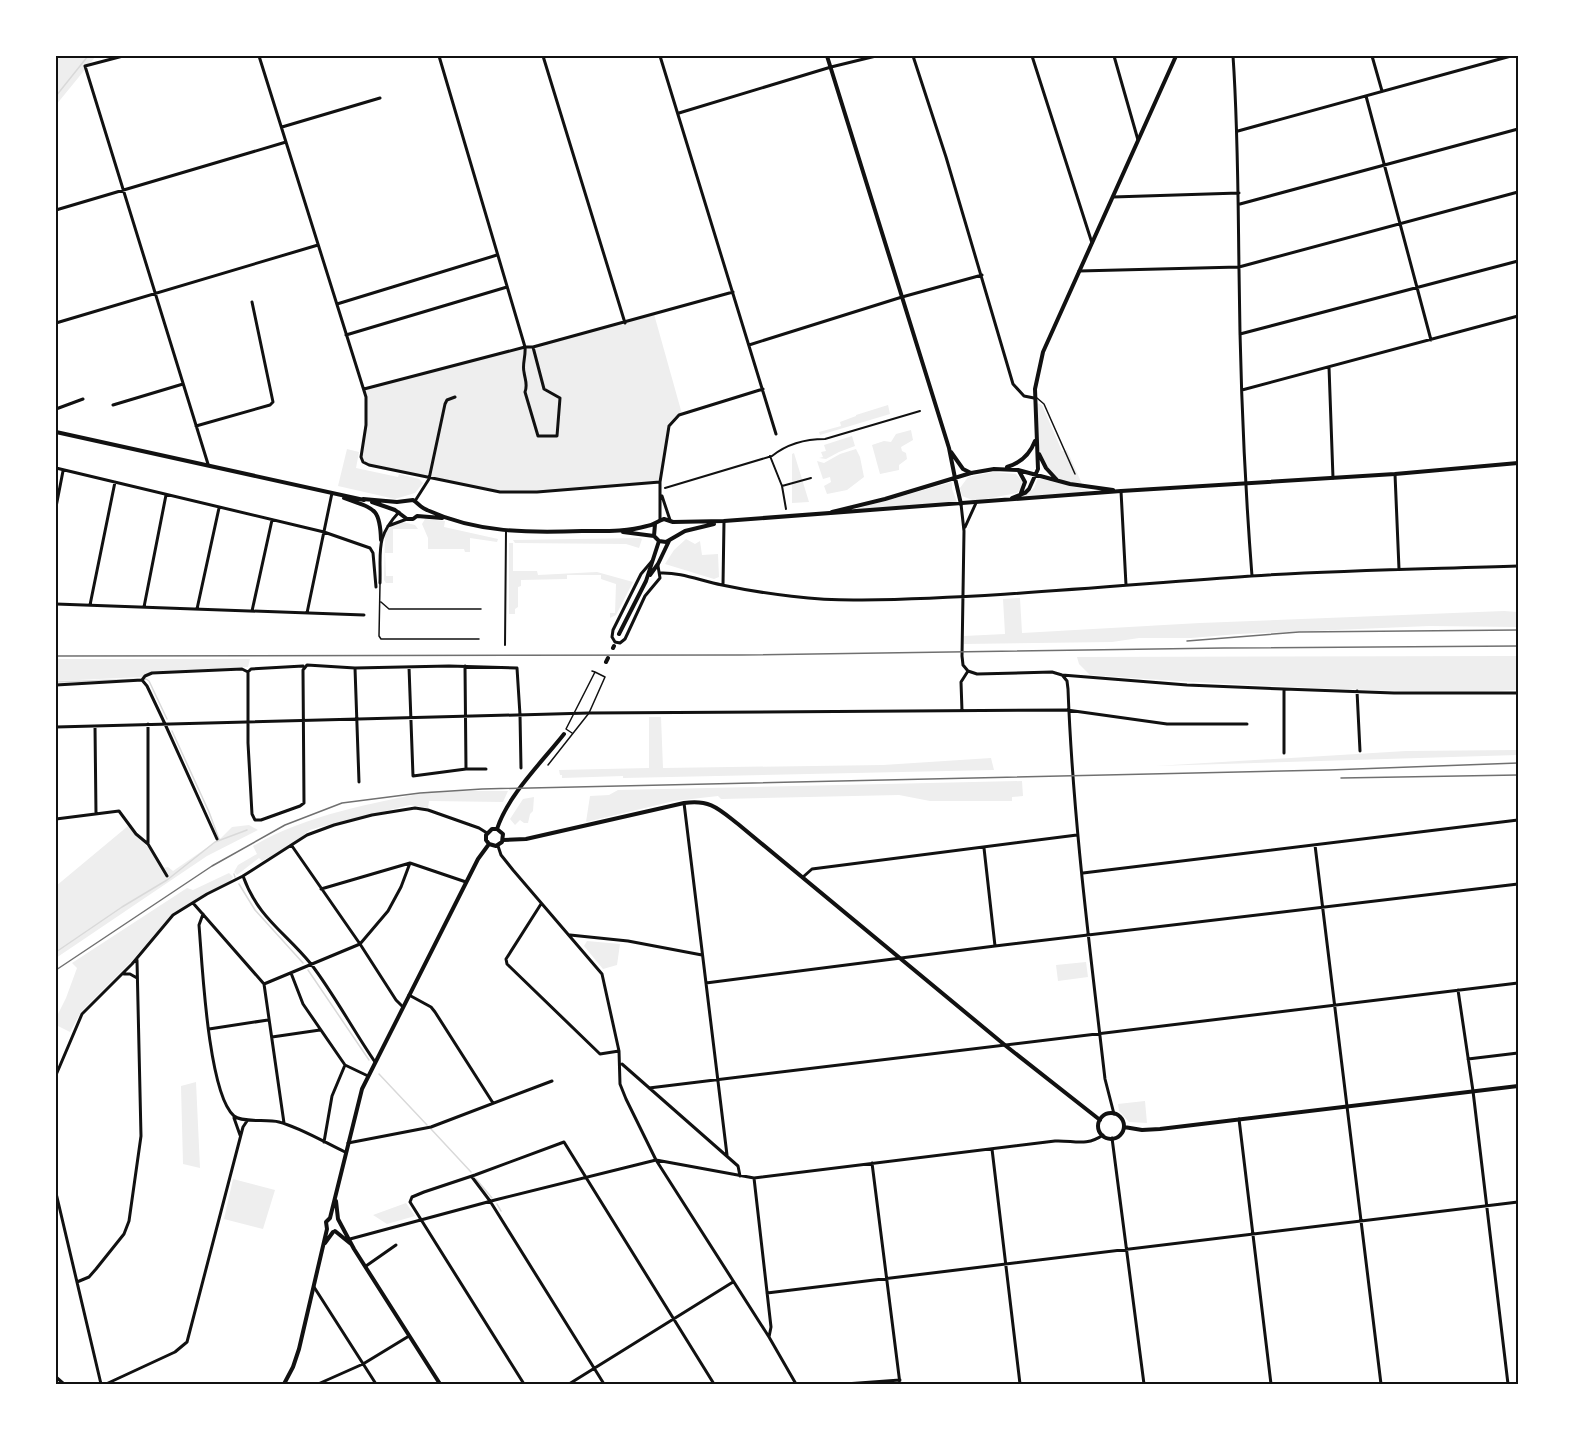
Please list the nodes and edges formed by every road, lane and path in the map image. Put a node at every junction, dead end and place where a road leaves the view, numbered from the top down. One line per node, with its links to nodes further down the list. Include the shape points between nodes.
1 (123, 56): 26 (street, via 85,66)
2 (259, 56): 20 (street)
3 (439, 56): 35 (street)
4 (543, 56): 49 (street)
5 (660, 56): 19 (street)
6 (827, 56): 15 (main road)
7 (876, 56): 15 (street)
8 (913, 56): 39 (street)
9 (1032, 56): 33 (street)
10 (1114, 56): 23 (street)
11 (1176, 56): 23 (main road)
12 (1233, 56): 22 (street)
13 (1372, 56): 16 (street)
14 (1511, 56): 16 (street)
15 (831, 67): 19 (street); 44 (main road)
16 (1382, 91): 17 (street)
17 (1366, 96): 22 (street); 25 (street)
18 (380, 98): 20 (street)
19 (678, 113): 42 (street)
20 (282, 127): 24 (street)
21 (1518, 129): 25 (street)
22 (1238, 131): 28 (street)
23 (1138, 141): 29 (main road)
24 (286, 142): 26 (street); 34 (street)
25 (1383, 165): 30 (street); 32 (street)
26 (123, 190): 31 (street); 43 (street)
27 (1518, 192): 32 (street)
28 (1239, 194): 29 (street); 30 (street)
29 (1113, 197): 33 (main road)
30 (1240, 204): 37 (street)
31 (56, 210)
32 (1400, 224): 37 (street); 41 (street)
33 (1092, 243): 38 (main road)
34 (318, 245): 43 (street); 46 (street)
35 (497, 255): 40 (street); 46 (street)
36 (1518, 261): 41 (street)
37 (1239, 267): 38 (street); 50 (street)
38 (1079, 271): 62 (main road, via 1043,352)
39 (981, 275): 44 (street); 62 (street, via 1013,384 1024,396)
40 (507, 287): 51 (street); 54 (street)
41 (1416, 288): 50 (street); 52 (street)
42 (733, 292): 49 (street); 53 (street)
43 (154, 294): 48 (street); 57 (street)
44 (902, 297): 53 (street); 71 (main road)
45 (252, 302): 67 (street, via 273,402)
46 (337, 304): 51 (street)
47 (1518, 316): 52 (street)
48 (56, 322)
49 (625, 323): 55 (street)
50 (1240, 334): 60 (street)
51 (346, 335): 59 (street)
52 (1431, 339): 56 (street)
53 (749, 345): 58 (street)
54 (525, 347): 55 (street); 55 (street, via 525,392 538,436 557,436 560,398 545,391); 59 (street)
55 (533, 347)
56 (1329, 367): 60 (street); 86 (street)
57 (183, 384): 64 (street); 67 (street)
58 (763, 388): 69 (street); 90 (street, via 675,417 669,426)
59 (364, 389): 87 (street, via 367,414 363,462)
60 (1242, 390): 91 (street)
61 (455, 397): 87 (street, via 445,405)
62 (1034, 398): 70 (main road); 82 (lane, via 1044,404)
63 (83, 399): 65 (street)
64 (113, 405)
65 (56, 408)
66 (920, 411): 73 (street, via 783,448)
67 (196, 426): 75 (street)
68 (56, 432): 75 (main road)
69 (776, 434)
70 (1036, 437): 72 (main road); 77 (main road, via 1025,457)
71 (949, 448): 80 (main road, via 963,469); 85 (main road)
72 (1038, 452): 81 (main road); 88 (main road)
73 (770, 456): 92 (street); 93 (street)
74 (1518, 463): 83 (main road)
75 (208, 464): 96 (main road)
76 (56, 468): 79 (street)
77 (1002, 469): 78 (main road); 80 (main road)
78 (1018, 470): 81 (main road); 98 (main road, via 1025,482)
79 (63, 471): 89 (street); 106 (street)
80 (971, 473): 85 (main road)
81 (1036, 474): 88 (main road); 98 (main road, via 1029,489)
82 (1075, 474)
83 (1395, 474): 86 (main road); 132 (street)
84 (811, 478): 92 (street)
85 (955, 478): 104 (main road); 110 (main road)
86 (1333, 478): 91 (main road)
87 (429, 479): 90 (street, via 517,492); 102 (street)
88 (1057, 480): 95 (main road)
89 (115, 482): 97 (street); 143 (street)
90 (660, 482): 94 (street)
91 (1245, 483): 95 (main road); 134 (street)
92 (782, 486): 108 (street)
93 (665, 488)
94 (661, 491): 115 (street); 116 (street)
95 (1121, 491): 100 (main road); 138 (street)
96 (333, 494): 99 (main road); 123 (street); 126 (main road, via 377,513)
97 (166, 495): 107 (street); 144 (street)
98 (1020, 495): 100 (main road)
99 (363, 499): 101 (main road); 109 (main road)
100 (1005, 500): 103 (main road)
101 (403, 501): 102 (main road); 109 (main road)
102 (416, 501): 105 (main road)
103 (976, 503): 104 (main road); 122 (street)
104 (961, 504): 110 (main road); 122 (street)
105 (419, 506): 111 (main road); 112 (main road)
106 (56, 507)
107 (219, 508): 114 (street); 145 (street)
108 (786, 509)
109 (399, 512): 113 (main road); 119 (street)
110 (819, 514): 117 (main road)
111 (417, 516): 112 (main road); 113 (main road)
112 (448, 518): 120 (main road)
113 (407, 519): 119 (street)
114 (272, 520): 123 (street); 147 (street)
115 (660, 520): 116 (main road); 118 (main road)
116 (672, 521): 117 (main road); 125 (main road)
117 (724, 521): 125 (main road); 137 (street)
118 (655, 524): 121 (main road); 124 (main road)
119 (386, 527): 126 (street)
120 (506, 531): 121 (main road); 152 (street)
121 (613, 531): 124 (main road)
122 (964, 531): 140 (street)
123 (324, 532): 139 (street, via 372,550); 148 (street)
124 (654, 536): 127 (main road)
125 (675, 536): 128 (main road)
126 (381, 540): 136 (street)
127 (659, 541): 128 (main road); 129 (main road)
128 (669, 541): 130 (main road)
129 (654, 560): 133 (street, via 640,574 612,633 615,642 625,639); 135 (main road)
130 (658, 564): 133 (street); 135 (main road)
131 (1518, 566): 132 (street)
132 (1399, 569): 134 (street)
133 (660, 573): 137 (street)
134 (1252, 576): 138 (street)
135 (646, 581): 150 (main road)
136 (380, 583): 141 (lane)
137 (723, 585): 140 (street, via 858,600)
138 (1126, 586): 140 (street)
139 (376, 587)
140 (962, 597): 157 (street, via 962,659)
141 (381, 602): 146 (lane, via 390,609); 151 (lane, via 381,639)
142 (56, 604): 143 (street)
143 (90, 605): 144 (street)
144 (144, 607): 145 (street)
145 (197, 609): 147 (street)
146 (481, 609)
147 (252, 611): 148 (street)
148 (307, 613): 149 (street)
149 (364, 615)
150 (619, 634)
151 (479, 639)
152 (505, 645)
153 (304, 666): 156 (street); 158 (street); 173 (street)
154 (465, 666): 155 (street); 169 (street, via 517,668); 170 (street)
155 (409, 667): 156 (street); 171 (street)
156 (355, 668): 172 (street)
157 (968, 671): 159 (street); 166 (street, via 961,682)
158 (248, 672): 160 (street, via 242,669 152,674); 174 (street)
159 (1062, 675): 162 (street); 165 (street, via 1068,685)
160 (143, 679): 161 (street); 176 (street)
161 (56, 685)
162 (1284, 689): 163 (street); 183 (street)
163 (1357, 691): 164 (street); 182 (street)
164 (1518, 693)
165 (1069, 710): 166 (street); 177 (street, via 1167,724); 195 (street)
166 (962, 711): 167 (street)
167 (589, 713): 168 (street); 168 (lane, via 605,678 593,672); 181 (lane)
168 (575, 714): 169 (street); 181 (lane, via 566,729)
169 (520, 715): 170 (street); 185 (street)
170 (466, 716): 171 (street); 186 (street)
171 (411, 717): 172 (street); 186 (street, via 413,776)
172 (358, 719): 173 (street); 188 (street)
173 (303, 720): 174 (street); 174 (street, via 305,799 300,806 261,820 255,820 252,814)
174 (248, 721): 176 (street)
175 (148, 724): 176 (street); 178 (street); 198 (street)
176 (165, 724): 196 (street)
177 (1247, 724)
178 (94, 726): 179 (street); 190 (street)
179 (56, 727)
180 (564, 734): 193 (main road, via 516,794)
181 (573, 734): 184 (lane)
182 (1360, 751)
183 (1284, 753)
184 (548, 765)
185 (521, 768)
186 (466, 770): 187 (street)
187 (486, 770)
188 (359, 782)
189 (684, 803): 197 (main road, via 526,839); 208 (main road, via 700,801 719,808); 222 (street)
190 (96, 814): 191 (street); 198 (street, via 119,811)
191 (56, 819)
192 (1518, 820): 200 (street)
193 (497, 829): 194 (main road); 197 (main road)
194 (487, 833): 199 (main road); 201 (street, via 415,808 334,825 315,831)
195 (1077, 835): 203 (street); 205 (street)
196 (217, 839)
197 (503, 840): 202 (main road)
198 (148, 844): 206 (street)
199 (489, 844): 202 (main road); 209 (main road)
200 (1315, 845): 205 (street); 214 (street)
201 (292, 846): 207 (street); 211 (street)
202 (498, 846): 213 (street)
203 (984, 848): 208 (street, via 812,869); 220 (street)
204 (410, 863): 209 (street); 211 (street); 219 (street, via 388,911)
205 (1082, 873): 217 (street)
206 (167, 876)
207 (243, 876): 212 (street); 225 (street, via 262,913)
208 (802, 877): 223 (main road)
209 (466, 882): 233 (main road)
210 (1518, 884): 214 (street)
211 (321, 889): 219 (street)
212 (193, 903): 215 (street); 224 (street, via 166,922)
213 (540, 904): 216 (street); 242 (street, via 506,959 507,964 600,1054)
214 (1322, 907): 217 (street); 234 (street)
215 (202, 914): 231 (street); 237 (street, via 199,925)
216 (568, 935): 218 (street); 221 (street)
217 (1089, 936): 220 (street); 239 (street)
218 (580, 937): 221 (street); 222 (street)
219 (360, 944): 225 (street); 235 (street)
220 (995, 946): 223 (street)
221 (579, 947): 242 (street, via 603,979)
222 (702, 955): 229 (street)
223 (902, 958): 229 (street); 241 (main road)
224 (137, 959): 227 (street); 228 (street)
225 (311, 964): 226 (street); 245 (street)
226 (291, 973): 231 (street); 238 (street, via 303,1004)
227 (122, 975): 228 (street); 248 (street, via 82,1014)
228 (137, 979): 299 (street, via 141,1136 129,1221 121,1239 89,1277)
229 (706, 983): 251 (street)
230 (1518, 983): 232 (street)
231 (264, 984): 236 (street)
232 (1458, 990): 234 (street); 244 (street)
233 (409, 995): 235 (main road); 255 (street, via 435,1012)
234 (1335, 1006): 239 (street); 256 (street)
235 (403, 1007): 245 (main road)
236 (268, 1020): 237 (street); 240 (street)
237 (209, 1029): 257 (street, via 215,1072)
238 (320, 1030): 240 (street); 247 (street)
239 (1100, 1033): 241 (street); 258 (street)
240 (272, 1037): 262 (street)
241 (1006, 1046): 251 (street); 261 (main road)
242 (619, 1052): 246 (street)
243 (1518, 1053): 244 (street)
244 (1468, 1059): 254 (street)
245 (375, 1062): 249 (main road)
246 (621, 1063): 253 (street); 272 (street, via 622,1091)
247 (345, 1065): 249 (street); 267 (street, via 332,1096)
248 (56, 1075)
249 (368, 1076): 268 (main road)
250 (552, 1081): 255 (street)
251 (718, 1081): 253 (street); 271 (street)
252 (1518, 1086): 254 (main road)
253 (649, 1088): 271 (street)
254 (1473, 1091): 256 (main road); 282 (street)
255 (494, 1103): 268 (street, via 431,1126)
256 (1347, 1106): 259 (main road); 286 (street)
257 (230, 1112): 260 (street); 265 (street)
258 (1114, 1114): 261 (main road); 263 (main road)
259 (1239, 1119): 263 (main road, via 1160,1129); 290 (street)
260 (249, 1120): 262 (street); 265 (street)
261 (1100, 1120): 264 (main road)
262 (284, 1124): 267 (street)
263 (1124, 1127): 266 (main road, via 1120,1135)
264 (1103, 1135): 266 (main road); 269 (street, via 1082,1144 1055,1141)
265 (240, 1136): 312 (street, via 186,1344)
266 (1112, 1138): 295 (street)
267 (324, 1142): 270 (street)
268 (348, 1143): 270 (main road)
269 (992, 1149): 273 (street); 296 (street)
270 (345, 1152): 279 (main road)
271 (727, 1155): 274 (street, via 738,1166)
272 (656, 1161): 274 (street); 276 (street); 300 (street)
273 (872, 1162): 277 (street); 298 (street)
274 (740, 1176): 277 (street)
275 (472, 1177): 276 (street, via 561,1142 566,1143); 280 (street); 285 (street, via 412,1197 410,1204)
276 (585, 1177): 280 (street); 303 (street)
277 (754, 1178): 302 (street)
278 (56, 1194): 299 (street)
279 (335, 1198): 283 (main road); 284 (main road)
280 (490, 1201): 285 (street); 307 (street)
281 (1518, 1202): 282 (street)
282 (1486, 1206): 286 (street); 327 (street)
283 (330, 1218): 284 (main road); 288 (main road)
284 (339, 1219): 287 (main road)
285 (421, 1220): 291 (street); 317 (street)
286 (1361, 1221): 290 (street); 326 (street)
287 (341, 1225): 289 (main road); 291 (main road)
288 (327, 1228): 289 (main road); 293 (main road)
289 (334, 1232): 293 (main road); 294 (main road)
290 (1254, 1234): 295 (street); 325 (street)
291 (350, 1239): 294 (main road)
292 (396, 1245): 297 (street)
293 (323, 1247): 301 (main road)
294 (354, 1249): 297 (main road)
295 (1128, 1250): 296 (street); 324 (street)
296 (1005, 1264): 298 (street); 323 (street)
297 (366, 1266): 304 (main road)
298 (887, 1279): 302 (street); 309 (street)
299 (77, 1282): 311 (street)
300 (733, 1282): 303 (street); 305 (street)
301 (314, 1286): 306 (street); 313 (main road, via 296,1359)
302 (767, 1293): 305 (street)
303 (673, 1319): 307 (street); 320 (street)
304 (409, 1336): 306 (street); 316 (main road)
305 (769, 1337): 321 (street)
306 (363, 1364): 314 (street); 315 (street)
307 (594, 1369): 318 (street); 319 (street)
308 (56, 1377): 310 (street)
309 (900, 1382): 322 (street)
310 (64, 1384)
311 (101, 1384)
312 (106, 1384)
313 (284, 1384)
314 (318, 1384)
315 (376, 1384)
316 (440, 1384)
317 (524, 1384)
318 (569, 1384)
319 (604, 1384)
320 (714, 1384)
321 (796, 1384)
322 (845, 1384)
323 (1020, 1384)
324 (1144, 1384)
325 (1271, 1384)
326 (1381, 1384)
327 (1508, 1384)

